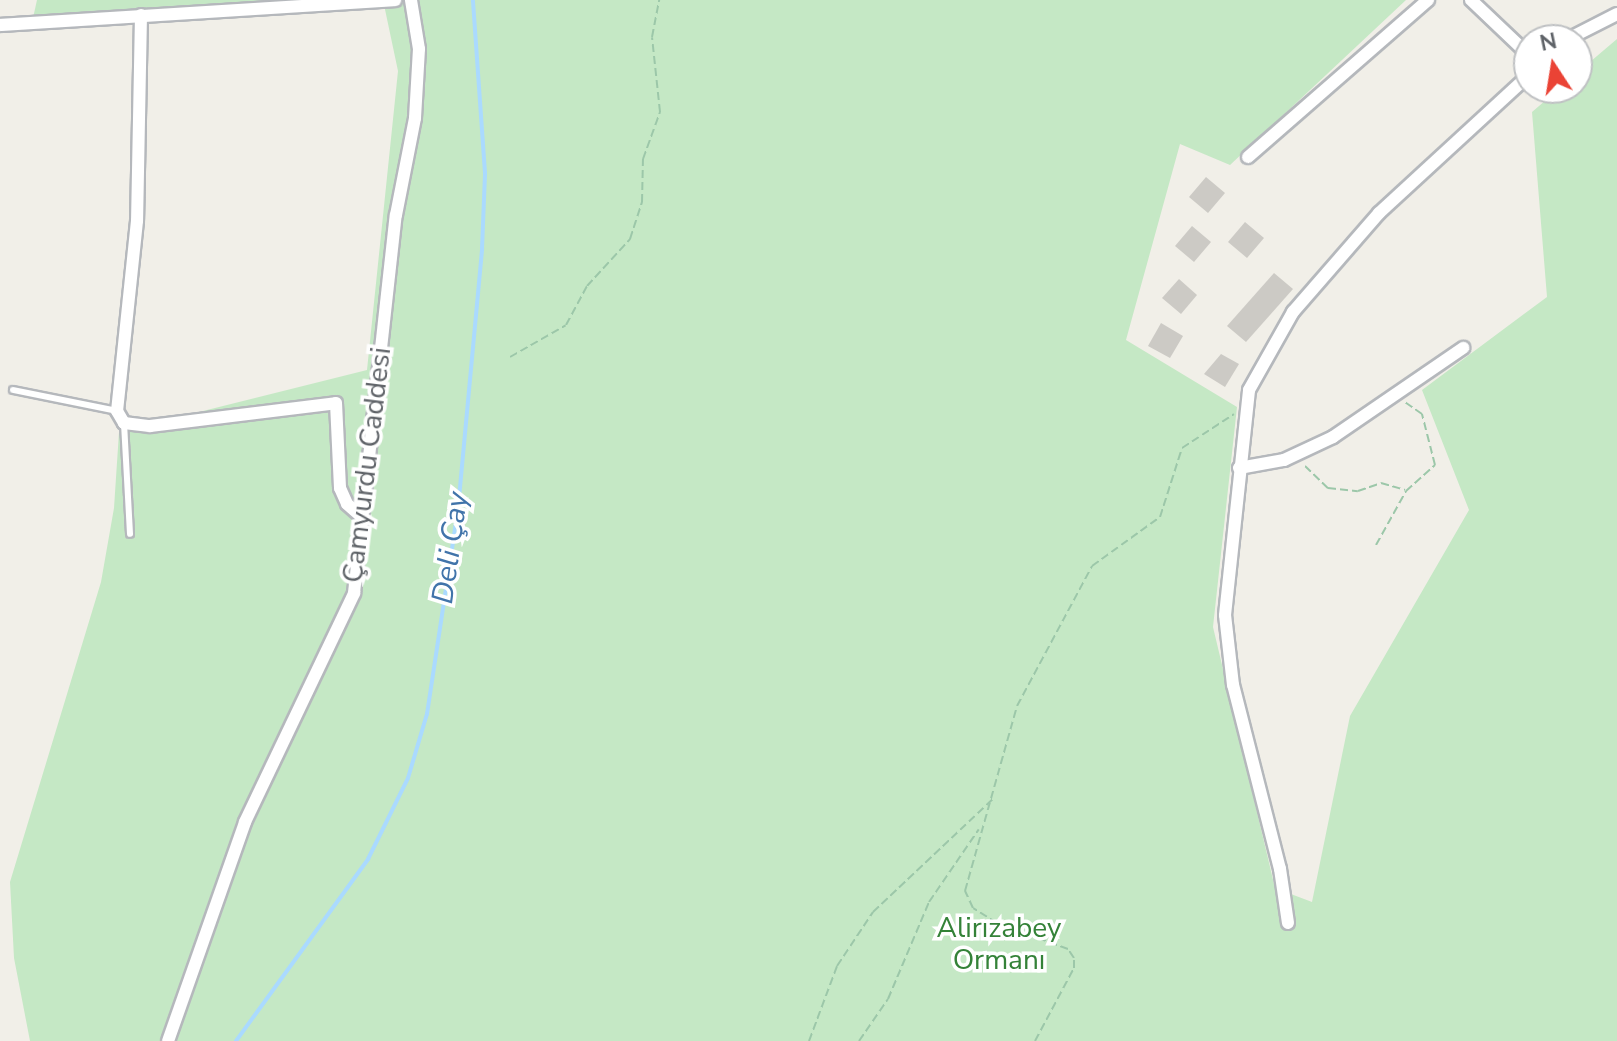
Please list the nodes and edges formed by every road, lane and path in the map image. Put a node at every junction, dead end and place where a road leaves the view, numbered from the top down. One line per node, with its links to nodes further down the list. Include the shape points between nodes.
1 (395, 0): 7 (street)
2 (411, 0): 22 (street, Çamyurdu Caddesi, via 419,49 415,118 396,215)
3 (659, 0): 14 (path, via 652,37 660,112 643,159 642,202 630,239 587,286 566,325)
4 (1428, 0): 12 (street)
5 (1471, 0): 10 (street)
6 (1617, 14): 9 (street)
7 (141, 15): 8 (street); 18 (street, via 137,221)
8 (0, 25)
9 (1593, 26)
10 (1513, 40)
11 (1513, 90): 17 (street, via 1379,213 1293,312 1249,390)
12 (1248, 157)
13 (1463, 348): 16 (street)
14 (510, 357)
15 (13, 390): 18 (lane)
16 (1394, 396): 19 (street); 21 (path, via 1422,414 1436,461)
17 (1246, 407): 20 (street); 25 (path, via 1190,438 1160,517 1092,566 1017,706)
18 (121, 417): 22 (street, via 162,425 336,403 340,488 347,504); 23 (lane)
19 (1297, 456): 20 (street); 21 (path, via 1328,488 1358,491 1381,483)
20 (1239, 468): 27 (street, via 1225,615 1233,685 1280,869)
21 (1406, 491): 24 (path)
22 (362, 517): 28 (street, Çamyurdu Caddesi, via 354,593 245,822)
23 (130, 534)
24 (1376, 545)
25 (994, 798): 26 (path); 29 (path, via 873,912 837,966)
26 (982, 824): 30 (path, via 929,902 888,999); 31 (path, via 965,882 973,908 997,923 1068,949 1074,958 1074,968)
27 (1288, 923)
28 (168, 1041)
29 (809, 1041)
30 (859, 1041)
31 (1035, 1041)

